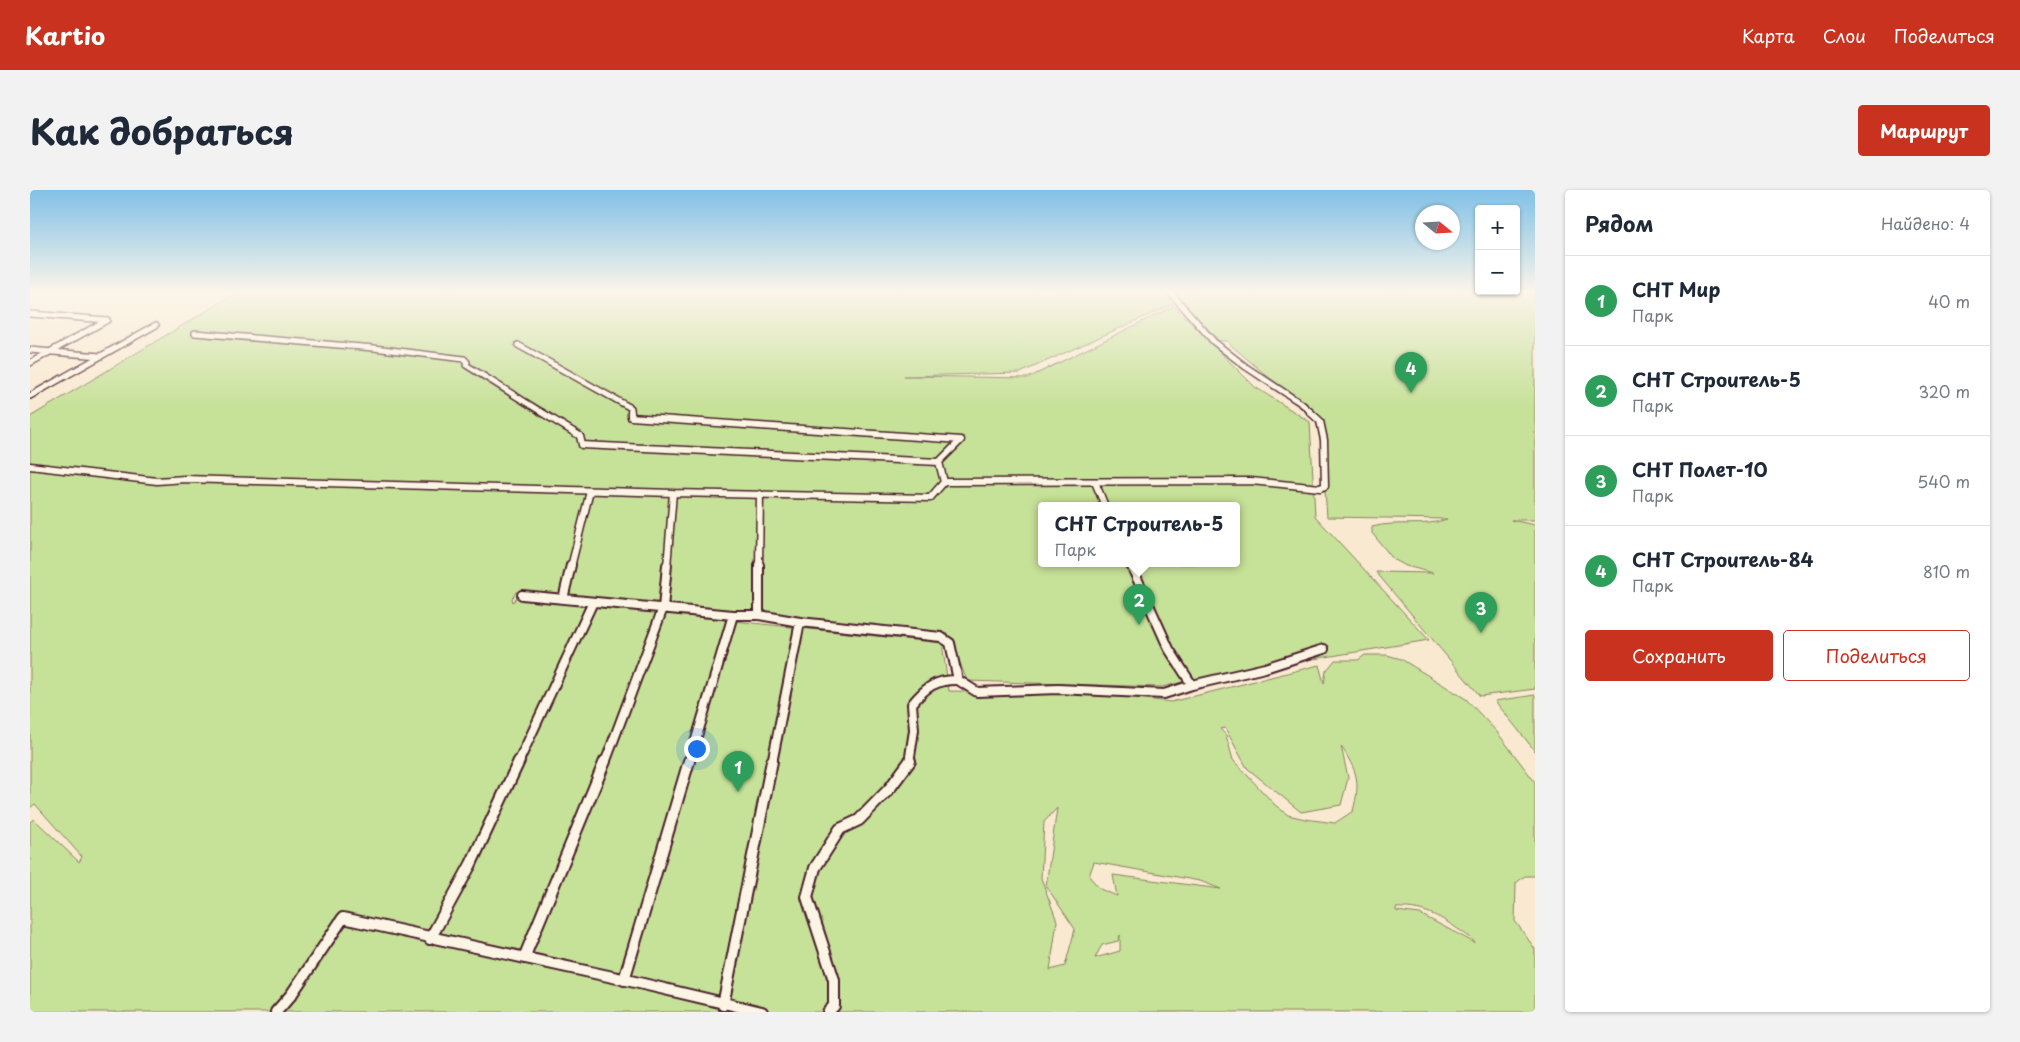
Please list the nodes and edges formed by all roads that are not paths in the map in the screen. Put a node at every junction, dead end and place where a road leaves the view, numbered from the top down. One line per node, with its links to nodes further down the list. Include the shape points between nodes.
1 (88, 330): 7 (street)
2 (146, 330): 8 (street)
3 (1204, 330): 16 (street, via 1246,367 1302,404 1320,421 1324,440 1325,486 1310,489 1258,481)
4 (194, 332): 13 (street, via 464,359 466,365 580,436 582,445)
5 (518, 345): 13 (street, via 632,408 631,417 962,440)
6 (30, 350): 7 (street)
7 (51, 351): 8 (street); 9 (street)
8 (100, 356): 11 (street)
9 (30, 363)
10 (30, 389): 11 (street)
11 (42, 390): 12 (street)
12 (30, 396)
13 (939, 462): 15 (street)
14 (30, 466): 17 (street, via 157,481 185,479)
15 (944, 482): 16 (street); 19 (street, via 930,498)
16 (1095, 482): 20 (street)
17 (590, 491): 18 (street); 23 (street)
18 (673, 493): 19 (street); 25 (street)
19 (760, 494): 27 (street)
20 (1103, 502)
21 (1131, 567): 31 (street, via 1169,649)
22 (522, 595): 23 (street)
23 (562, 600): 24 (street)
24 (593, 602): 25 (street); 32 (street, via 471,864)
25 (663, 608): 26 (street); 33 (street, via 591,799)
26 (733, 615): 27 (street); 34 (street)
27 (758, 615): 28 (street)
28 (800, 622): 30 (street, via 941,636 950,642); 35 (street)
29 (1324, 649): 31 (street, via 1265,668)
30 (958, 680): 31 (street, via 977,692 1058,689 1164,694); 38 (street, via 944,678 925,689 912,704 914,730 910,762 859,820 840,828 815,868 807,897 834,980 834,1006)
31 (1192, 685)
32 (430, 939): 33 (street); 36 (street, via 344,918)
33 (524, 958): 34 (street)
34 (624, 980): 35 (street)
35 (723, 1005): 37 (street)
36 (276, 1012)
37 (762, 1012)
38 (828, 1012)

